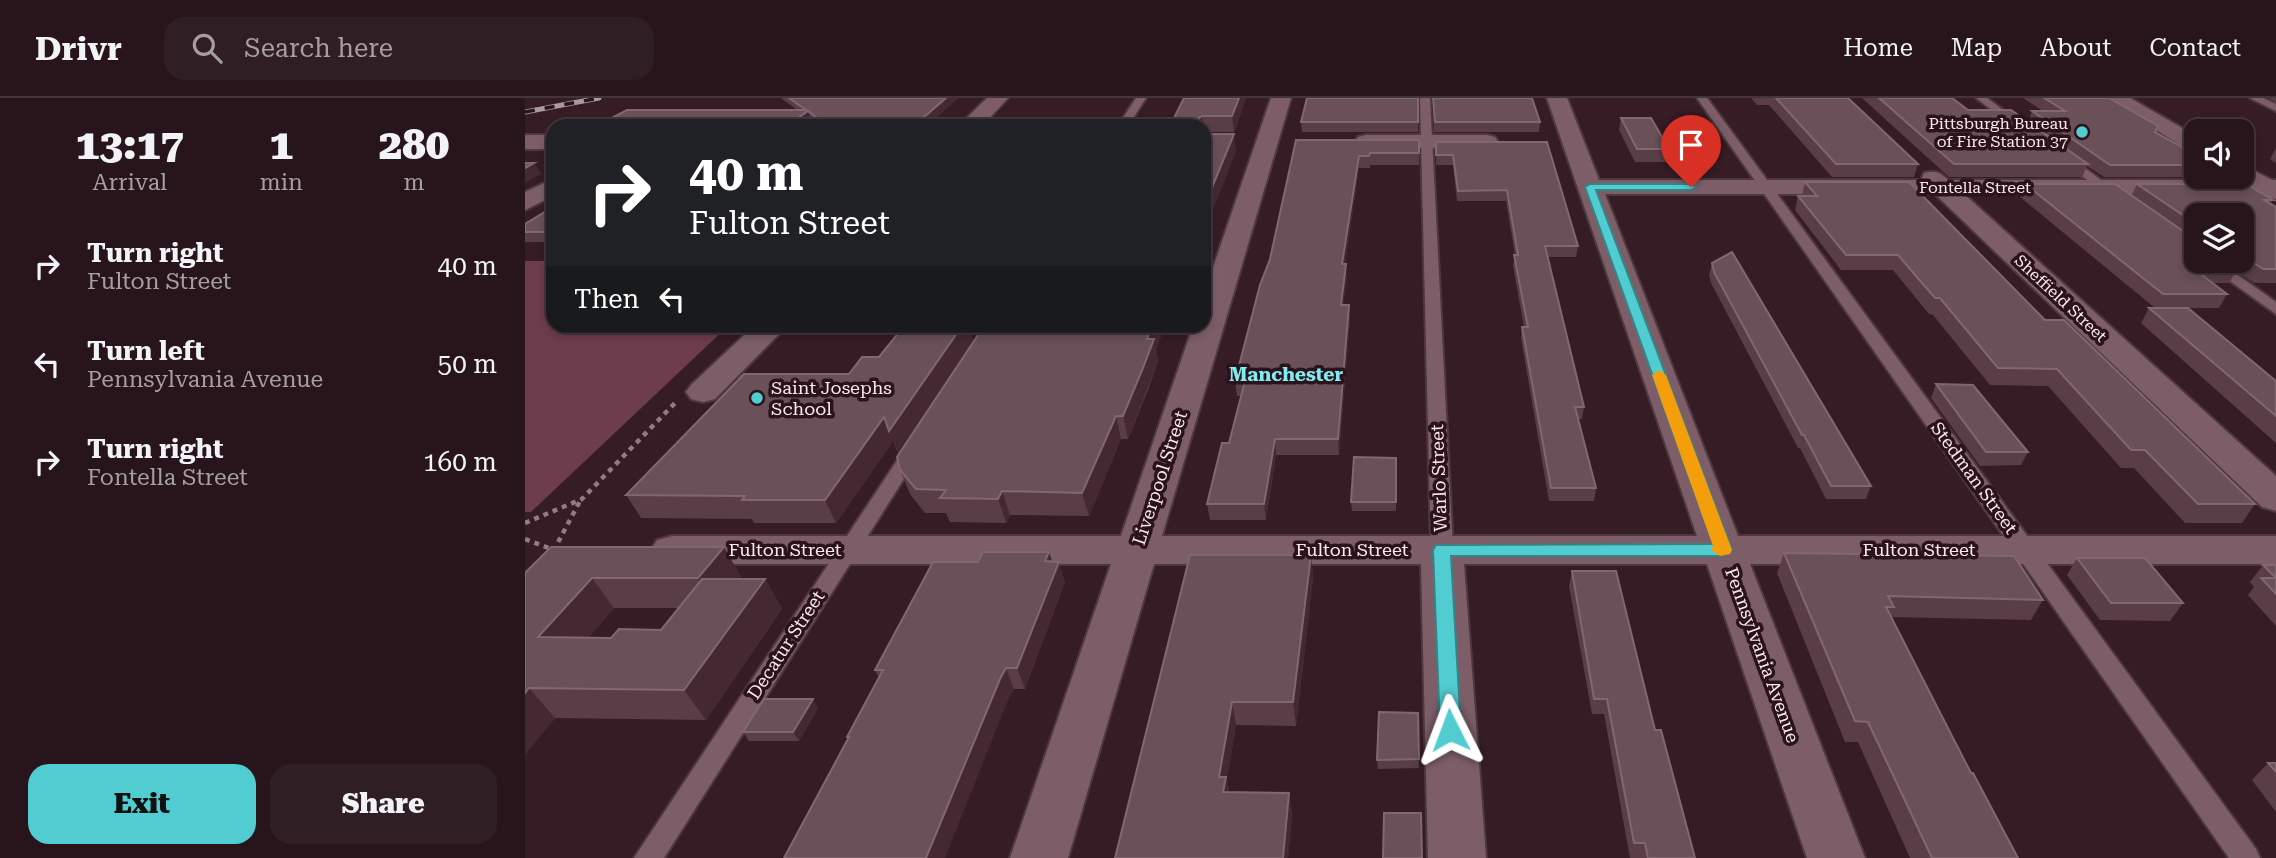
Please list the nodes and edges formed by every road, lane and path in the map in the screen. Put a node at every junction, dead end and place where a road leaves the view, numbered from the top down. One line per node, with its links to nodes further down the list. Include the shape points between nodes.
1 (998, 98): 11 (street)
2 (1141, 98): 12 (lane)
3 (1281, 98): 35 (street, Liverpool Street)
4 (1425, 98): 18 (lane, Warlo Street)
5 (1557, 98): 23 (street, Pennsylvania Avenue, via 1560,142)
6 (1702, 98): 24 (lane, Stedman Street)
7 (1980, 98): 13 (lane)
8 (2115, 98): 14 (street)
9 (2255, 98): 10 (lane)
10 (2276, 108)
11 (977, 119)
12 (1128, 119)
13 (2026, 131)
14 (2184, 138)
15 (525, 142): 16 (street)
16 (546, 142)
17 (1347, 142): 18 (street)
18 (1426, 142): 19 (street); 47 (lane, Warlo Street)
19 (1507, 142)
20 (2049, 147): 26 (lane)
21 (1913, 160): 25 (street, Sheffield Street)
22 (2254, 178): 27 (street)
23 (1590, 187): 24 (street, Fontella Street); 48 (street, Pennsylvania Avenue)
24 (1766, 187): 25 (street, Fontella Street); 49 (lane, Stedman Street)
25 (1942, 187): 26 (street, Fontella Street); 40 (street, Sheffield Street)
26 (2106, 187): 27 (street, Fontella Street); 30 (lane)
27 (2274, 189)
28 (546, 190): 29 (street)
29 (525, 202)
30 (2129, 204)
31 (546, 208): 32 (street)
32 (525, 218)
33 (2226, 273): 34 (lane)
34 (2276, 309)
35 (1211, 318)
36 (764, 333): 38 (street)
37 (1206, 333): 46 (street, Liverpool Street)
38 (703, 392): 41 (path, via 681,397)
39 (928, 426): 45 (lane, Decatur Street)
40 (2276, 498)
41 (582, 499): 42 (path); 43 (path, via 554,550)
42 (525, 523)
43 (525, 539)
44 (638, 550): 45 (street, Fulton Street)
45 (848, 550): 46 (street, Fulton Street); 51 (lane, Decatur Street)
46 (1137, 550): 47 (street, Fulton Street); 52 (street, Liverpool Street)
47 (1442, 550): 48 (street, Fulton Street); 53 (street, Warlo Street)
48 (1723, 550): 49 (street, Fulton Street); 54 (street, Pennsylvania Avenue)
49 (2026, 550): 50 (street, Fulton Street); 55 (lane, Stedman Street)
50 (2276, 550)
51 (648, 858)
52 (1039, 858)
53 (1457, 858)
54 (1836, 858)
55 (2246, 858)

